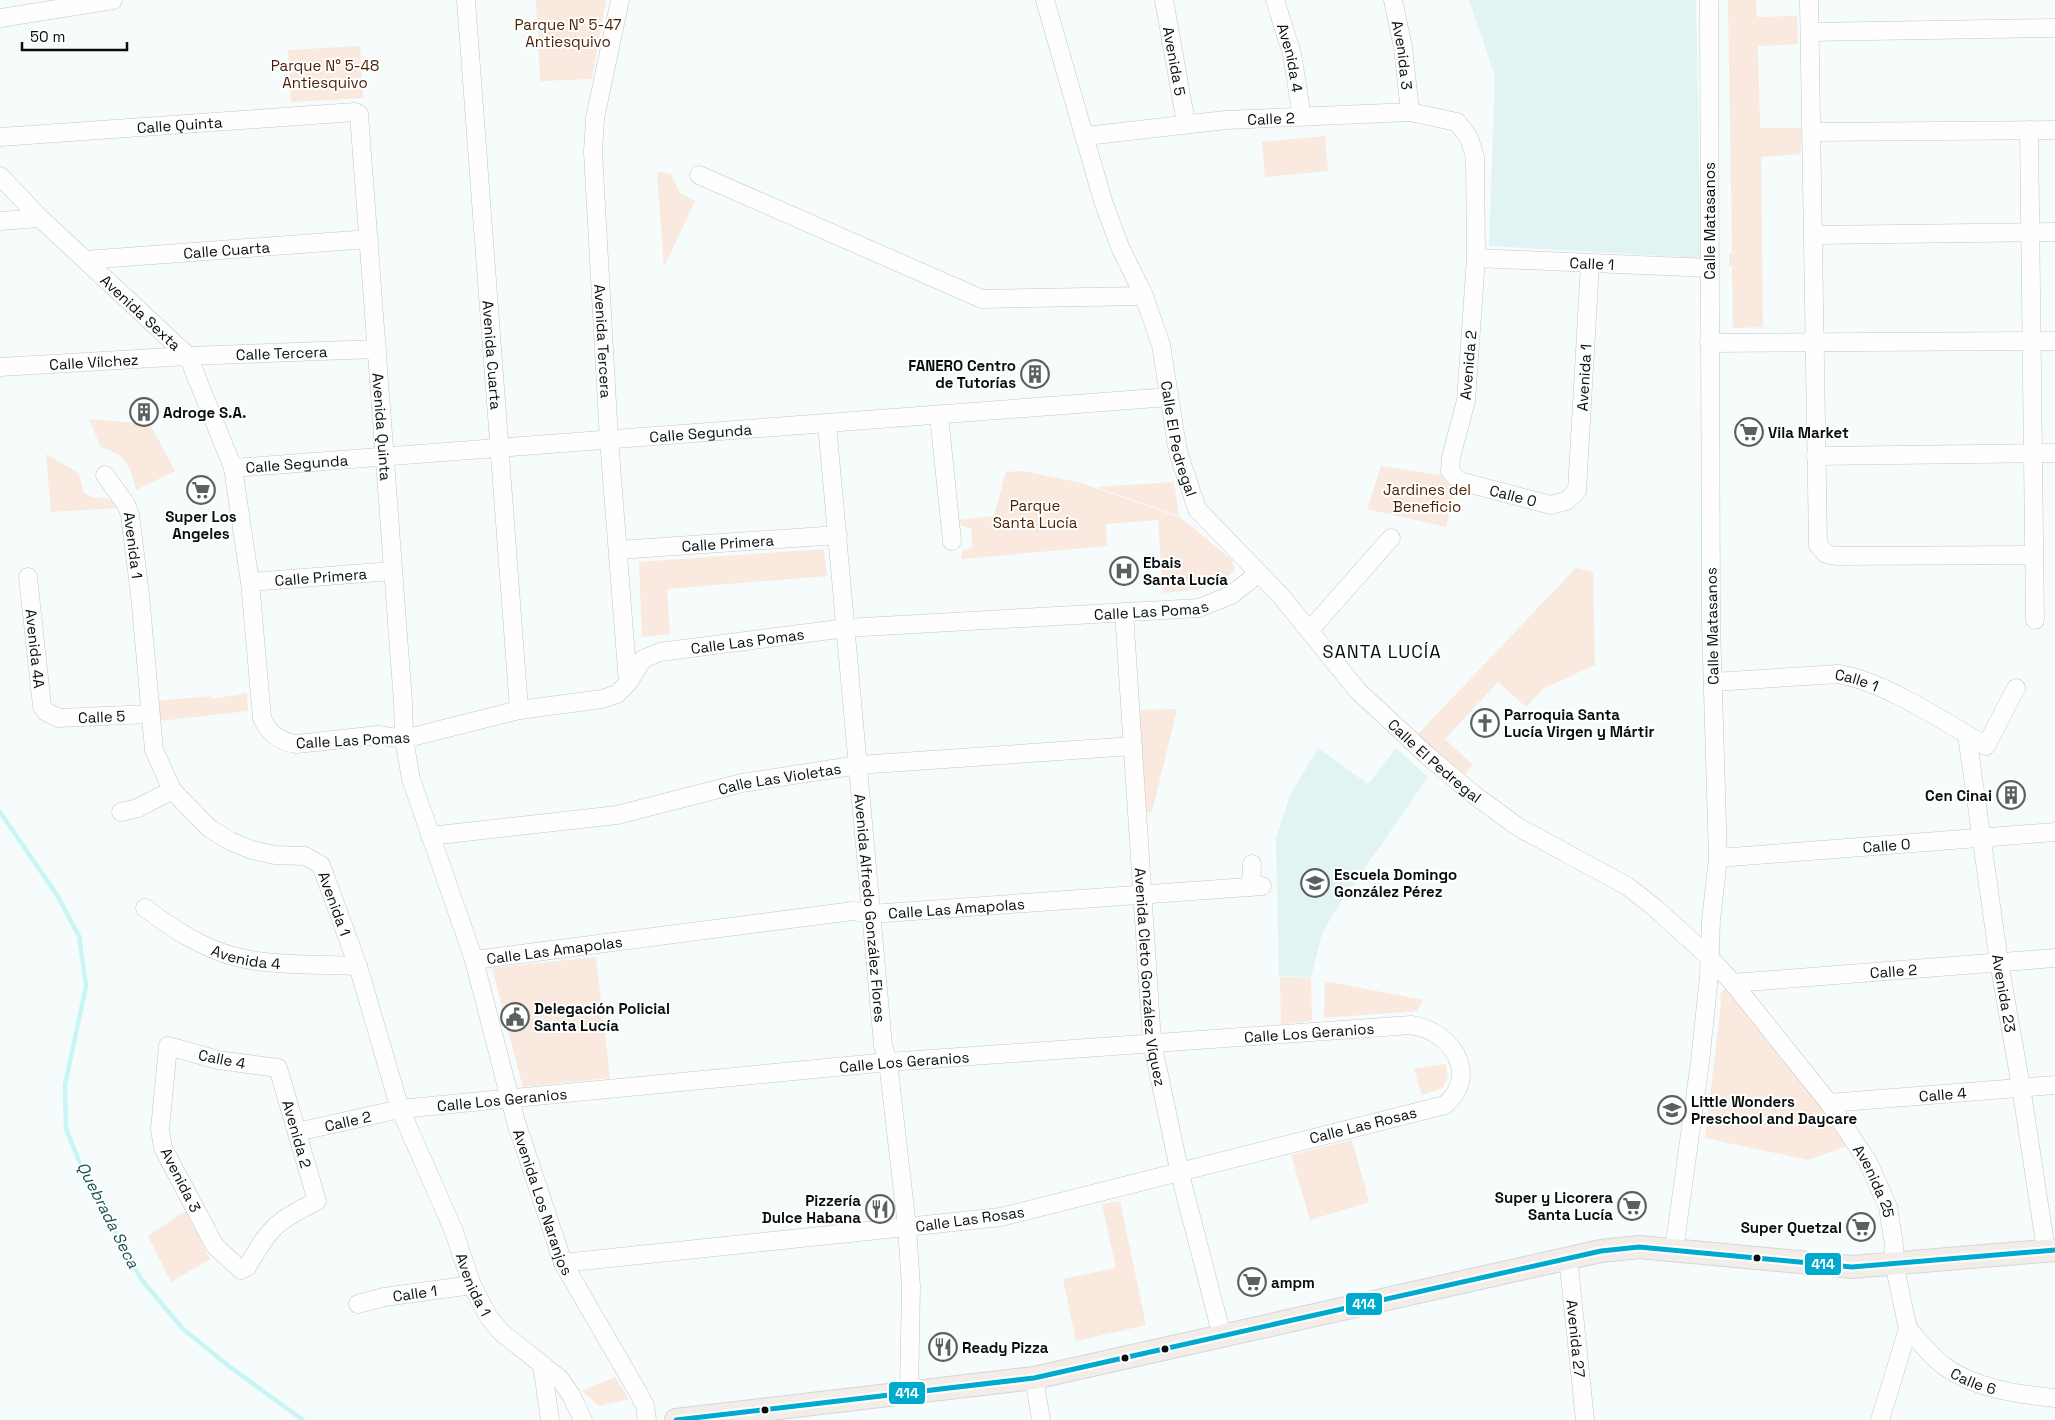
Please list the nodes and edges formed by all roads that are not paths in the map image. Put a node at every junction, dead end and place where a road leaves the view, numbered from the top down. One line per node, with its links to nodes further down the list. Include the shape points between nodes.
1 (113, 0): 10 (street)
2 (466, 0): 47 (street, Avenida Cuarta)
3 (620, 0): 46 (street, Avenida Tercera, via 595,118 593,152)
4 (1045, 0): 21 (street, Calle El Pedregal)
5 (1164, 0): 17 (street, Avenida 5)
6 (1274, 0): 15 (street, Avenida 4, via 1292,54)
7 (1393, 0): 13 (street, Avenida 3, via 1403,47)
8 (1710, 0): 34 (street, Calle Matasanos)
9 (1809, 0): 12 (street)
10 (0, 18)
11 (2055, 28): 12 (street)
12 (1810, 32): 20 (street)
13 (1410, 112): 15 (street, Calle 2); 16 (street, Calle 2)
14 (359, 114): 22 (street, Calle Quinta); 30 (street, Avenida Quinta)
15 (1302, 117): 17 (street, Calle 2)
16 (1457, 122): 31 (street, Avenida 2, via 1470,138 1475,157)
17 (1186, 123): 21 (street, Calle 2)
18 (2030, 130): 19 (street); 20 (street); 27 (street)
19 (2055, 130)
20 (1813, 132): 29 (street)
21 (1086, 136): 35 (street, Calle El Pedregal, via 1113,229)
22 (0, 137)
23 (699, 175): 35 (street, via 982,299)
24 (0, 176): 25 (street, Avenida Sexta)
25 (40, 218): 26 (street); 32 (street, Avenida Sexta)
26 (0, 221)
27 (2031, 232): 28 (street); 29 (street); 36 (street)
28 (2055, 232)
29 (1814, 234): 38 (street)
30 (369, 239): 32 (street, Calle Cuarta); 40 (street, Avenida Quinta)
31 (1476, 258): 33 (street, Calle 1); 53 (street, Avenida 2, via 1466,401)
32 (85, 260): 41 (street, Avenida Sexta)
33 (1590, 264): 34 (street, Calle 1); 55 (street, Avenida 1)
34 (1709, 268): 39 (street, Calle Matasanos)
35 (1144, 296): 43 (street, Calle El Pedregal, via 1161,345)
36 (2032, 341): 37 (street); 38 (street); 49 (street)
37 (2055, 341)
38 (1814, 342): 39 (street); 50 (street)
39 (1709, 343): 69 (street, Calle Matasanos)
40 (377, 349): 41 (street, Calle Tercera); 51 (street, Avenida Quinta)
41 (188, 356): 42 (street, Calle Vílchez); 52 (street, Avenida Sexta)
42 (0, 367)
43 (1169, 397): 44 (street, Calle Segunda); 62 (street, Calle El Pedregal, via 1178,452 1197,509)
44 (939, 416): 45 (street, Calle Segunda); 58 (street)
45 (827, 424): 46 (street, Calle Segunda); 56 (street, Avenida Alfredo González Flores)
46 (609, 440): 47 (street, Calle Segunda); 59 (street, Avenida Tercera)
47 (498, 449): 51 (street, Calle Segunda); 72 (street, Avenida Cuarta)
48 (2055, 453): 49 (street)
49 (2033, 454): 50 (street); 60 (street)
50 (1816, 456): 60 (street, via 1817,538 1826,554)
51 (385, 457): 52 (street, Calle Segunda); 61 (street, Avenida Quinta)
52 (232, 468): 64 (street, Avenida Sexta)
53 (1450, 471): 55 (street, Calle 0, via 1459,481 1550,505 1566,501)
54 (105, 475): 73 (street, Avenida 1, via 130,515)
55 (1577, 491)
56 (838, 535): 59 (street, Calle Primera); 67 (street, Avenida Alfredo González Flores)
57 (1391, 538): 68 (street)
58 (952, 541)
59 (618, 550): 70 (street, Avenida Tercera)
60 (2034, 555): 66 (street)
61 (392, 571): 64 (street, Calle Primera); 77 (street, Avenida Quinta)
62 (1259, 573): 65 (street, Calle Las Pomas, via 1231,595 1198,608); 68 (street, Calle El Pedregal)
63 (28, 577): 74 (street, Avenida 4A, via 42,706)
64 (250, 582): 75 (street, Avenida Sexta)
65 (1124, 612): 67 (street, Calle Las Pomas); 78 (street, Avenida Cleto González Víquez)
66 (2035, 620)
67 (846, 628): 70 (street, Calle Las Pomas, via 660,652 644,658); 79 (street, Avenida Alfredo González Flores)
68 (1309, 630): 90 (street, Calle El Pedregal, via 1358,691 1473,794 1518,827 1627,886)
69 (1713, 682): 76 (street, Calle 1, via 1838,674 1852,676); 85 (street, Calle Matasanos)
70 (628, 683): 72 (street, Calle Las Pomas, via 617,694 602,699)
71 (2016, 688): 76 (street, Calle 1, via 1986,746)
72 (519, 710): 77 (street, Calle Las Pomas)
73 (150, 714): 74 (street, Calle 5); 80 (street, Avenida 1, via 154,750)
74 (53, 716)
75 (262, 718): 77 (street, Calle Las Pomas, via 266,728 288,743 378,735)
76 (1967, 735): 84 (street, Avenida 23)
77 (404, 739): 83 (street, Avenida Los Naranjos, via 411,779)
78 (1133, 746): 79 (street, Calle Las Violetas); 87 (street, Avenida Cleto González Víquez)
79 (858, 765): 83 (street, Calle Las Violetas, via 742,783 617,815); 89 (street, Avenida Alfredo González Flores)
80 (172, 790): 81 (street, via 138,808); 94 (street, Avenida 1, via 209,828 230,841 275,855 305,856 321,865)
81 (121, 812)
82 (2055, 832): 84 (street, Calle 0)
83 (430, 836): 92 (street, Avenida Los Naranjos)
84 (1982, 837): 85 (street, Calle 0); 93 (street, Avenida 23)
85 (1718, 858): 90 (street, Calle Matasanos)
86 (1252, 864): 87 (street, Calle Las Amapolas, via 1256,886)
87 (1142, 895): 89 (street, Calle Las Amapolas); 97 (street, Avenida Cleto González Víquez)
88 (145, 908): 94 (street, Avenida 4, via 178,933 236,957)
89 (871, 914): 92 (street, Calle Las Amapolas, via 853,912); 99 (street, Avenida Alfredo González Flores, via 882,1045)
90 (1710, 958): 95 (street, Avenida 25); 110 (street, Calle Matasanos, via 1700,1062)
91 (2055, 958): 93 (street, Calle 2)
92 (474, 960): 103 (street, Avenida Los Naranjos)
93 (1999, 962): 95 (street, Calle 2); 102 (street, Avenida 23)
94 (358, 966): 105 (street, Avenida 1)
95 (1733, 983): 104 (street, Avenida 25)
96 (1411, 1025): 97 (street, Calle Los Geranios); 107 (street, Calle Las Rosas, via 1425,1027 1437,1034 1457,1057 1462,1073 1461,1087 1445,1105)
97 (1152, 1042): 99 (street, Calle Los Geranios); 107 (street, Avenida Cleto González Víquez)
98 (168, 1046): 100 (street, Calle 4, via 218,1060); 108 (street, Avenida 3, via 160,1129 163,1148 215,1246 241,1270 247,1268 273,1227)
99 (888, 1062): 103 (street, Calle Los Geranios); 109 (street, Avenida Alfredo González Flores)
100 (278, 1068): 106 (street, Avenida 2)
101 (2055, 1085): 102 (street, Calle 4)
102 (2021, 1087): 104 (street, Calle 4); 111 (street, Avenida 23)
103 (511, 1099): 105 (street, Calle Los Geranios); 113 (street, Avenida Los Naranjos)
104 (1829, 1103): 114 (street, Avenida 25, via 1868,1162 1888,1207)
105 (400, 1109): 106 (street, Calle 2); 115 (street, Avenida 1, via 453,1229)
106 (297, 1132): 108 (street, Avenida 2)
107 (1180, 1174): 109 (street, Calle Las Rosas, via 1001,1218); 118 (street, Avenida Cleto González Víquez)
108 (317, 1200)
109 (907, 1227): 113 (street, Calle Las Rosas); 121 (street, Avenida Alfredo González Flores, via 911,1287)
110 (1674, 1250): 112 (main road, via 1638,1247); 114 (main road, via 1852,1267)
111 (2051, 1250): 114 (main road)
112 (1568, 1257): 118 (main road); 129 (street, Avenida 27)
113 (563, 1263): 126 (street, Avenida Los Naranjos, via 639,1394)
114 (1894, 1263): 117 (street, Avenida 25)
115 (472, 1286): 116 (street, Calle 1, via 384,1297); 119 (street, Avenida 1, via 501,1332)
116 (358, 1304)
117 (1908, 1330): 122 (street, Calle 6, via 1943,1365 1973,1382 2004,1392); 130 (street, Avenida 25)
118 (1222, 1336): 120 (main road)
119 (542, 1364): 124 (street); 125 (street, Avenida 1, via 560,1378)
120 (1034, 1378): 121 (main road); 128 (street)
121 (909, 1392): 123 (main road)
122 (2055, 1398)
123 (805, 1412): 127 (main road)
124 (550, 1420)
125 (583, 1420)
126 (647, 1420)
127 (676, 1420)
128 (1042, 1420)
129 (1585, 1420)
130 (1880, 1420)

